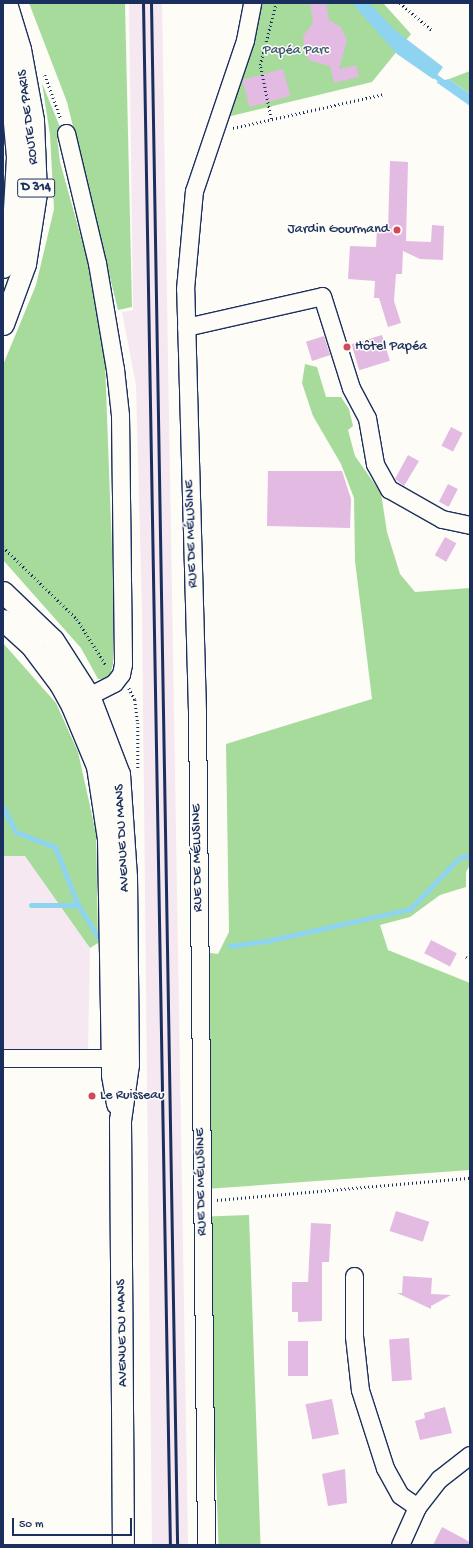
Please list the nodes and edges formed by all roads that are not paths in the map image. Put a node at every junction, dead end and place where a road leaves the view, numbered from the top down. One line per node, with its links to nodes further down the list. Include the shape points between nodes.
1 (6, 3): 6 (main road, ROUTE DE PARIS / D 314, via 20,48 33,120 36,193 25,264)
2 (252, 3): 7 (street, RUE DE MÉLUSINE, via 245,40 194,191 187,250)
3 (3, 42): 5 (main road, ROUTE DE PARIS / D 314, via 10,77 17,157 13,226)
4 (66, 133): 12 (street, via 97,263 115,369 120,416 123,664 121,674 114,683)
5 (3, 267)
6 (3, 324)
7 (186, 327): 8 (street, via 322,296 351,388 367,418 374,464 389,489 442,519); 20 (street, RUE DE MÉLUSINE, via 197,711)
8 (470, 525)
9 (3, 579): 10 (main road, AVENUE DU MANS)
10 (10, 597): 12 (main road, AVENUE DU MANS, via 53,640)
11 (3, 620): 14 (main road, AVENUE DU MANS, via 30,644 60,684 97,766 108,839)
12 (89, 696): 15 (main road, AVENUE DU MANS, via 119,774 122,812 126,876 128,1064)
13 (3, 1058): 14 (street)
14 (112, 1058): 15 (main road, AVENUE DU MANS)
15 (120, 1120): 19 (main road, AVENUE DU MANS)
16 (354, 1276): 18 (street, via 354,1336 360,1390 385,1468 400,1495)
17 (470, 1455): 18 (street, via 439,1479)
18 (417, 1507): 21 (street)
19 (123, 1545)
20 (206, 1545)
21 (400, 1545)

